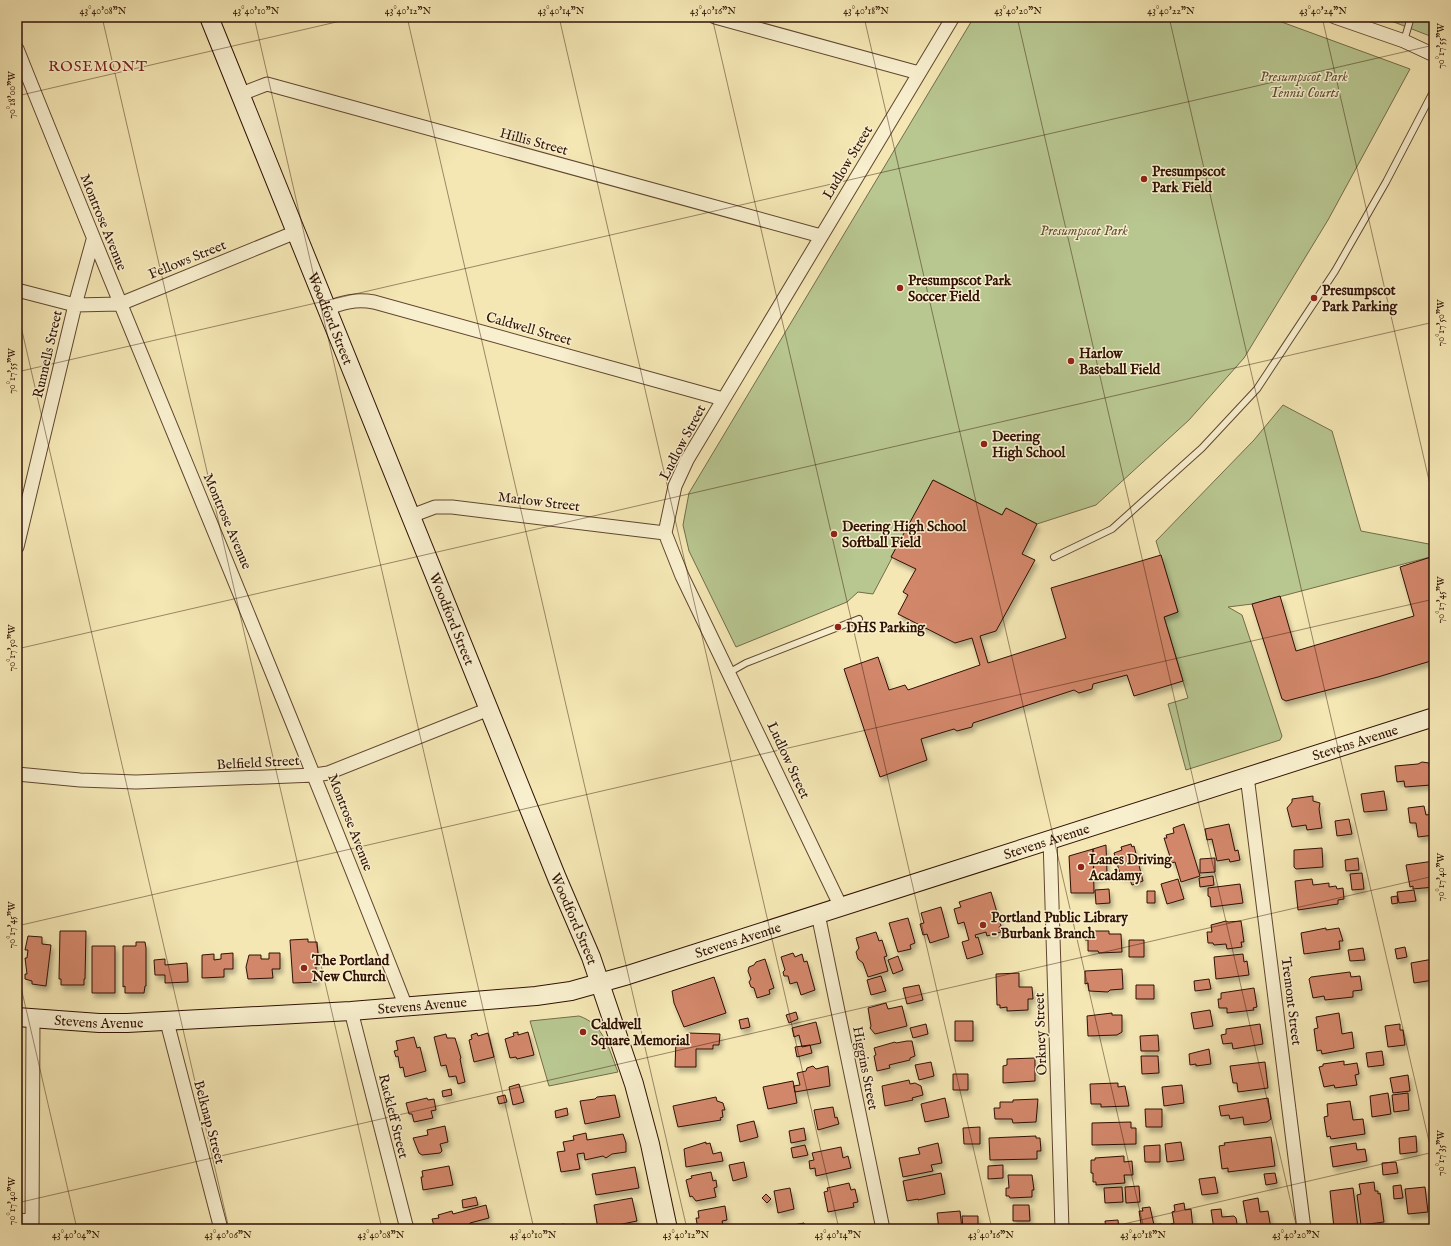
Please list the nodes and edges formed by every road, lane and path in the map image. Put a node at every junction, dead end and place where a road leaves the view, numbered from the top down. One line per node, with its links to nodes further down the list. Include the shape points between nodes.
1 (209, 17): 11 (main road, Woodford Street)
2 (715, 17): 9 (street)
3 (953, 17): 9 (street, Ludlow Street)
4 (1335, 17): 6 (street)
5 (1412, 17): 6 (lane)
6 (1404, 41): 8 (street)
7 (17, 49): 14 (street, Montrose Avenue)
8 (1434, 55)
9 (919, 73): 13 (street, Ludlow Street)
10 (1434, 90): 23 (lane, via 1335,272 1257,390 1202,448 1112,529)
11 (240, 94): 12 (main road, Woodford Street); 13 (street, Hillis Street, via 267,84)
12 (296, 232): 16 (street, Fellows Street); 18 (main road, Woodford Street)
13 (821, 236): 19 (street, Ludlow Street)
14 (93, 240): 16 (street, Montrose Avenue); 17 (street, Runnells Street)
15 (17, 290): 17 (street, Fellows Street)
16 (120, 304): 17 (street, Fellows Street); 29 (street, Montrose Avenue)
17 (75, 305): 22 (street, Runnells Street)
18 (326, 309): 19 (street, Caldwell Street, via 358,299 374,302); 20 (main road, Woodford Street)
19 (722, 399): 21 (street, Ludlow Street, via 675,486)
20 (411, 516): 21 (street, Marlow Street, via 435,507 452,507); 26 (main road, Woodford Street)
21 (665, 532): 25 (street, Ludlow Street, via 682,576)
22 (17, 547)
23 (1054, 557)
24 (859, 619): 25 (lane, via 746,663)
25 (730, 672): 32 (street, Ludlow Street)
26 (489, 709): 29 (street, Belfield Street, via 328,773); 34 (main road, Woodford Street)
27 (1434, 718): 30 (main road, Stevens Avenue)
28 (17, 774): 29 (street, Belfield Street, via 136,782)
29 (315, 775): 35 (street, Montrose Avenue)
30 (1247, 776): 31 (main road, Stevens Avenue); 46 (street, Tremont Street)
31 (1050, 838): 32 (main road, Stevens Avenue); 45 (street, Orkney Street)
32 (841, 907): 33 (main road, Stevens Avenue)
33 (818, 914): 34 (main road, Stevens Avenue); 44 (street, Higgins Street)
34 (600, 982): 35 (main road, Stevens Avenue, via 571,991 536,996); 43 (main road, Woodford Street, via 634,1084)
35 (406, 1007): 36 (main road, Stevens Avenue)
36 (351, 1011): 38 (main road, Stevens Avenue); 42 (street, Rackleff Street)
37 (25, 1018): 38 (main road, Stevens Avenue, via 98,1023); 40 (street)
38 (167, 1022): 41 (street, Belknap Street)
39 (17, 1220): 40 (street)
40 (32, 1225)
41 (221, 1229)
42 (407, 1229)
43 (668, 1229)
44 (883, 1229)
45 (1062, 1229)
46 (1304, 1229)

